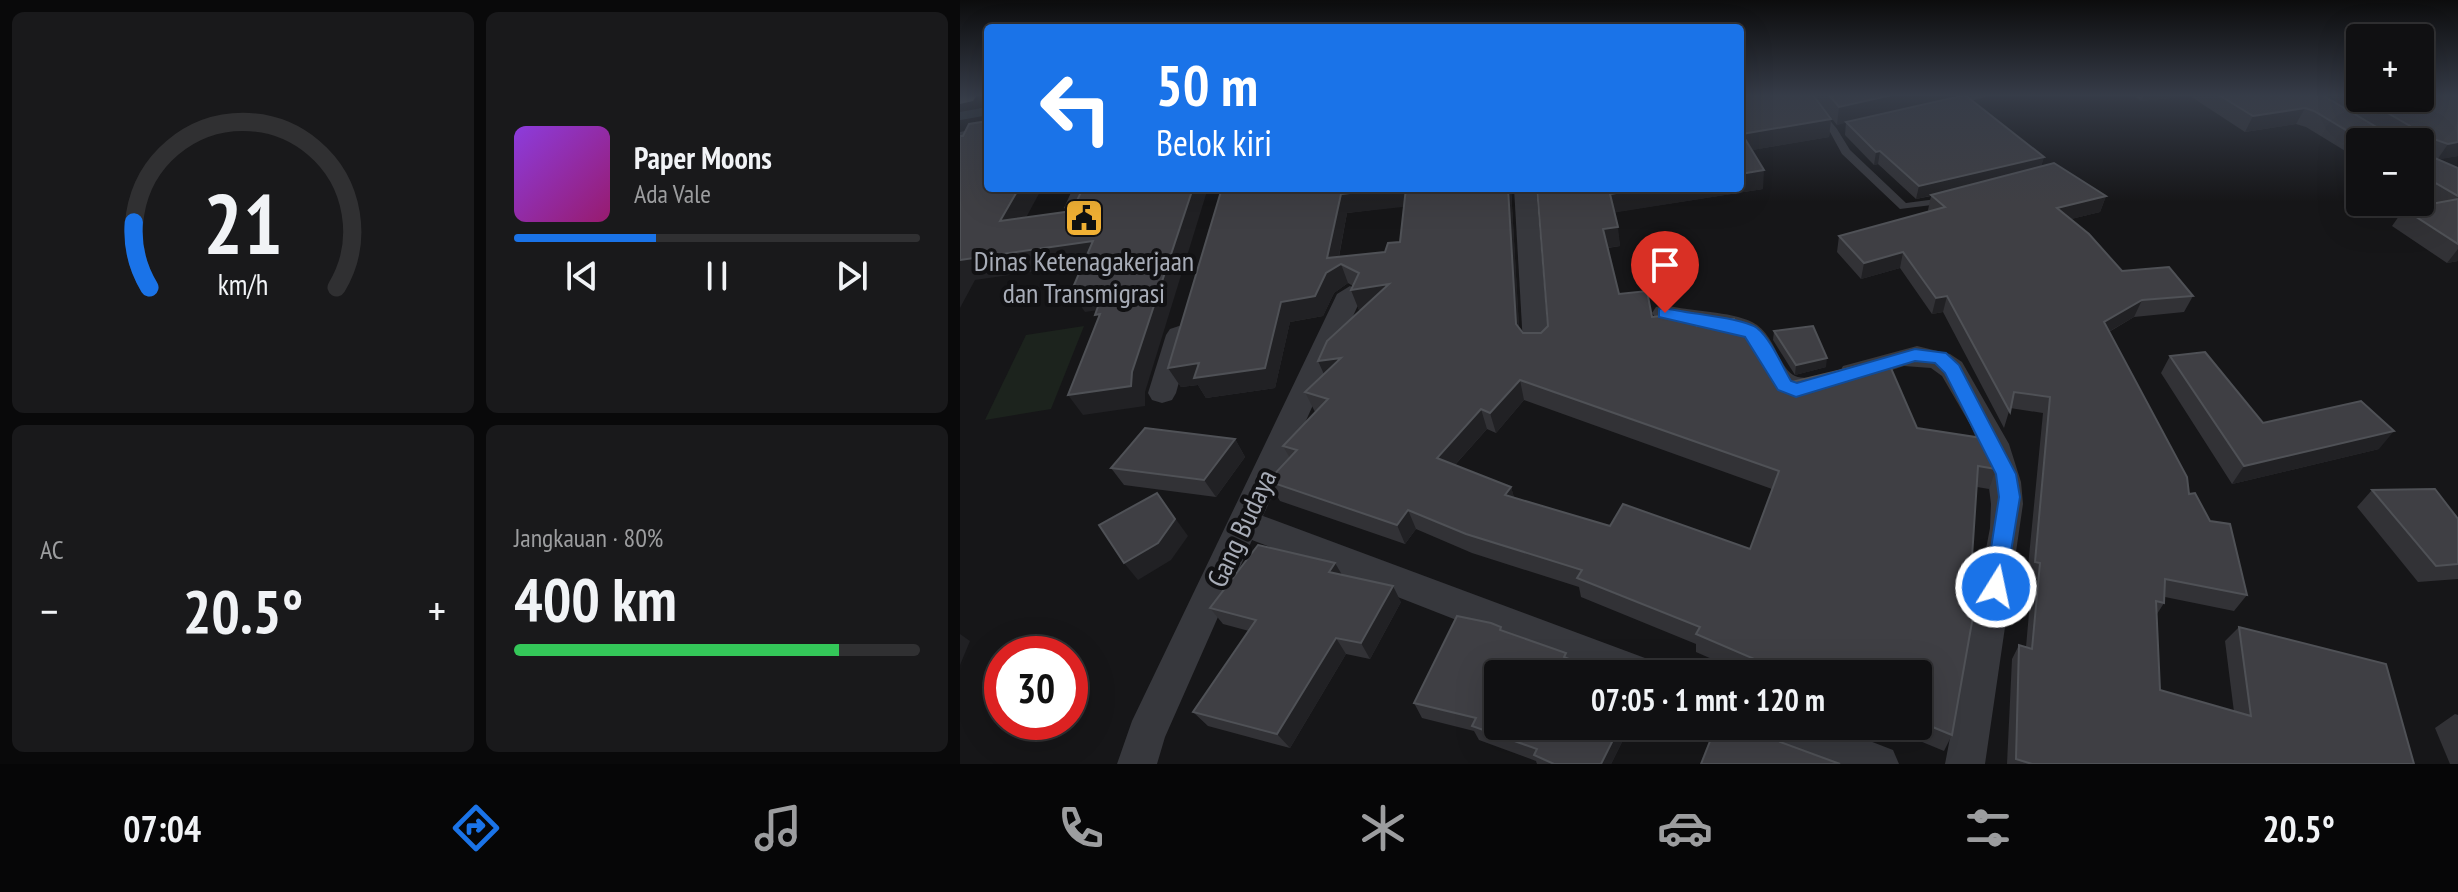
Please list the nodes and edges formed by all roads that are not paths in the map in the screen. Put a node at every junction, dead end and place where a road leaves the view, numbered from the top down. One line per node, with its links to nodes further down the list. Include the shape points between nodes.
1 (980, 131): 3 (lane)
2 (1834, 131): 6 (lane, via 1846,152 1904,207)
3 (963, 134)
4 (1076, 192): 7 (lane)
5 (1525, 192): 11 (street)
6 (1958, 198)
7 (1070, 208)
8 (1350, 294): 13 (street, Gang Budaya)
9 (1665, 313): 18 (street, via 1751,333 1791,389 1925,354 1940,357 1952,369 2000,455 2010,497)
10 (1184, 318): 12 (street)
11 (1536, 344)
12 (1162, 393)
13 (1244, 523): 14 (street); 16 (street, Gang Budaya)
14 (1603, 660)
15 (1815, 740): 17 (street)
16 (1137, 764)
17 (1879, 764)
18 (1965, 764)

